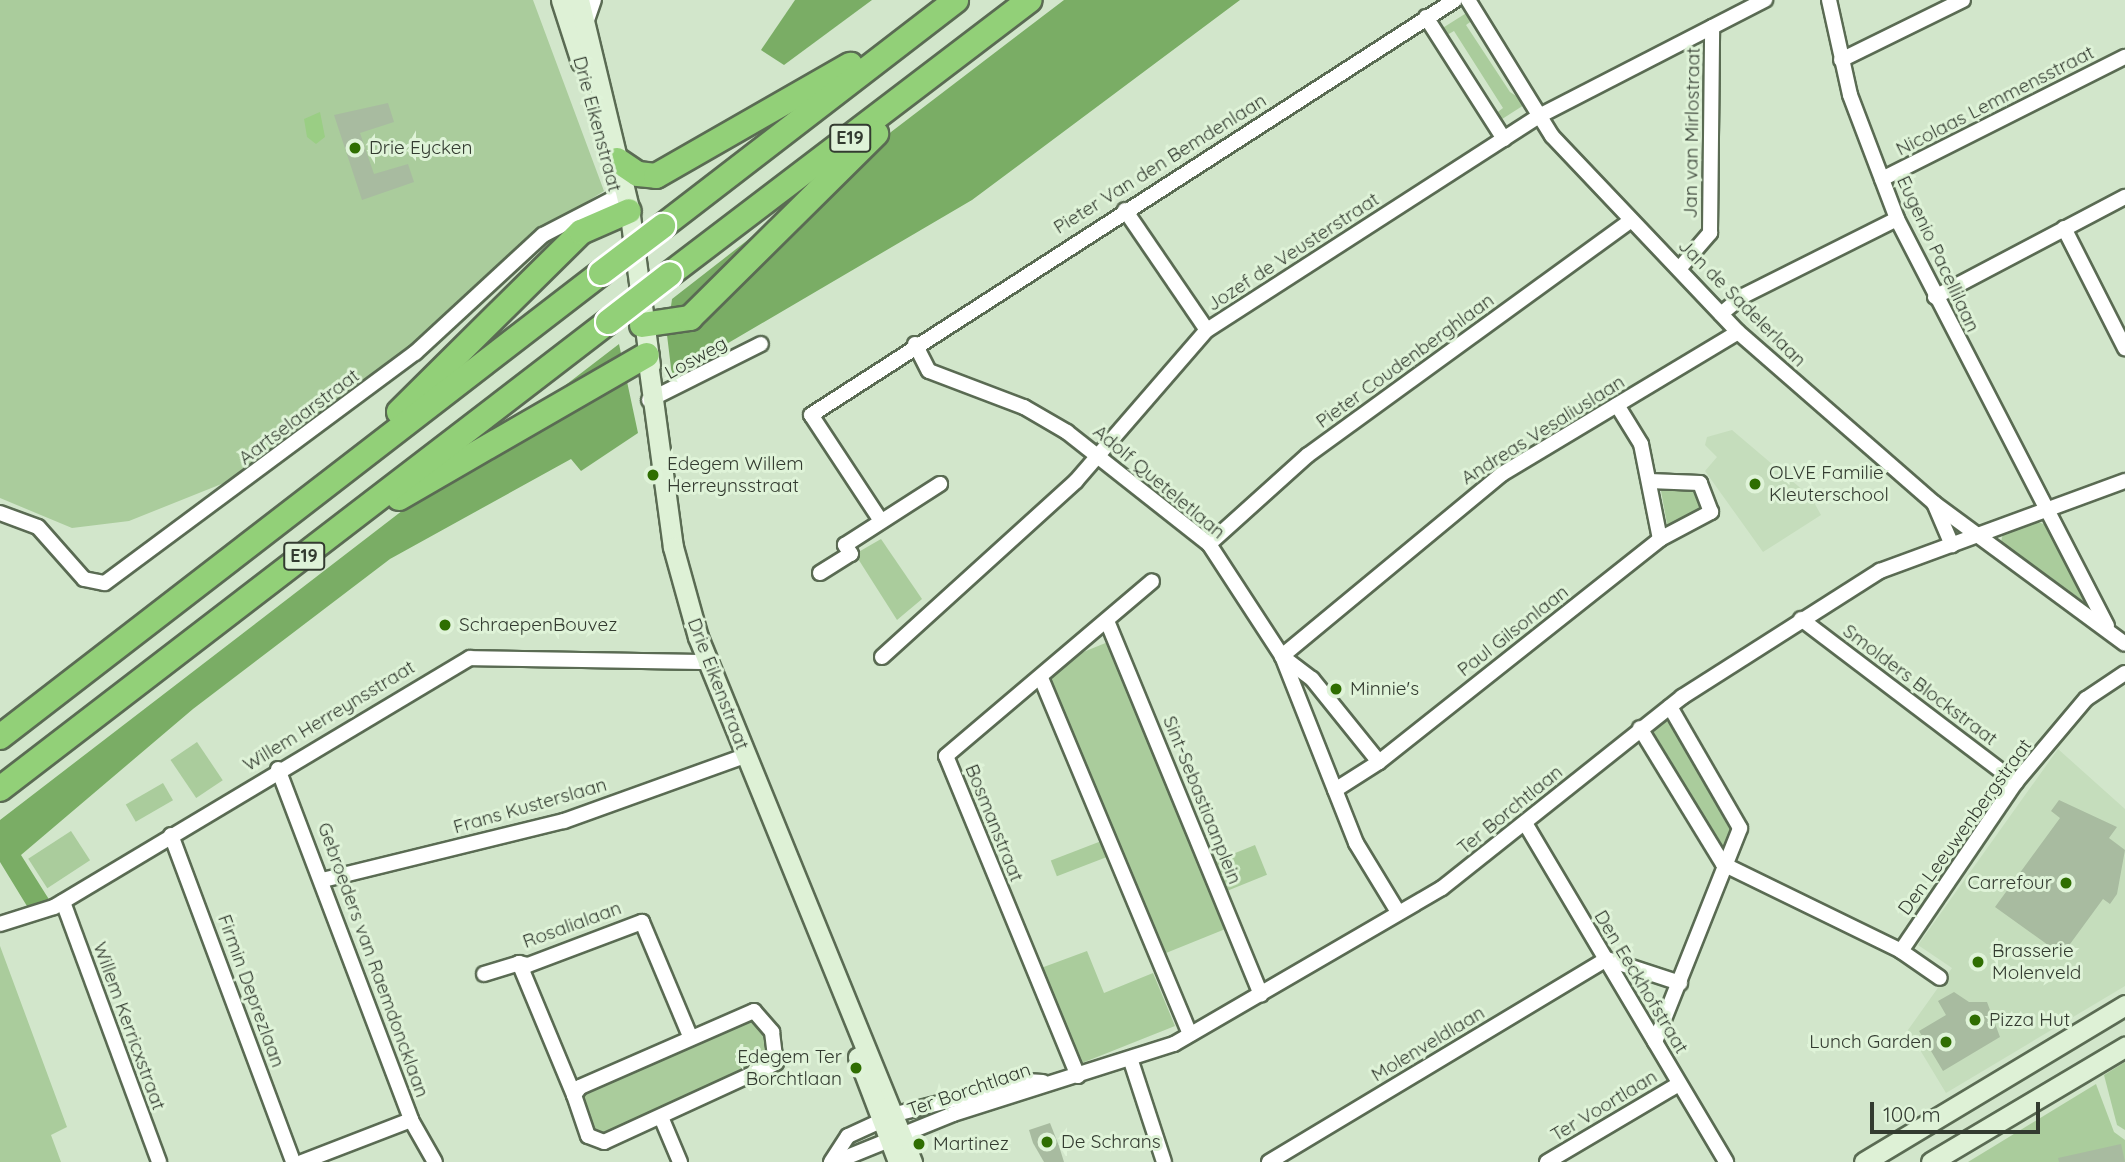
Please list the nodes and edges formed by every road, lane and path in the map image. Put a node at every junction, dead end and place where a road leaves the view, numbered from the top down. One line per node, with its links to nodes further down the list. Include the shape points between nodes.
1 (561, 0): 23 (street, Drie Eikenstraat)
2 (579, 0): 13 (street, Drie Eikenstraat)
3 (594, 0): 13 (street)
4 (956, 0): 14 (highway, E19)
5 (1030, 0): 17 (highway, E19)
6 (1455, 0): 11 (street, Pieter Van den Bemdenlaan)
7 (1468, 0): 18 (street, Jan de Sadelerlaan)
8 (1765, 0): 12 (street, Jozef de Veusterstraat)
9 (1829, 0): 16 (street, Eugenio Pacellilaan)
10 (1963, 0): 16 (street)
11 (1426, 17): 19 (street); 24 (street, Pieter Van den Bemdenlaan)
12 (1712, 27): 18 (street, Jozef de Veusterstraat); 28 (street, Jan van Mirlostraat, via 1710,233)
13 (586, 28): 20 (street, Drie Eikenstraat)
14 (919, 28): 20 (highway, via 656,176 638,174); 44 (highway, E19, bridge)
15 (2125, 57): 21 (street, Nicolaas Lemmensstraat)
16 (1841, 60): 21 (street, Eugenio Pacellilaan)
17 (910, 92): 31 (highway, via 690,318); 49 (highway, E19, bridge)
18 (1541, 115): 19 (street, Jozef de Veusterstraat); 26 (street, Jan de Sadelerlaan, via 1552,135)
19 (1504, 139): 32 (street, Jozef de Veusterstraat)
20 (617, 160): 23 (street, Drie Eikenstraat)
21 (1882, 179): 25 (street, Eugenio Pacellilaan)
22 (2125, 197): 27 (street)
23 (622, 207): 31 (street, Drie Eikenstraat, via 633,248); 44 (highway, via 581,232); 47 (street, Aartselaarstraat, via 543,235 415,353 105,583 83,579 38,527)
24 (1125, 211): 32 (street); 36 (street, Pieter Van den Bemdenlaan)
25 (1897, 219): 29 (street, Eugenio Pacellilaan); 30 (street, via 1741,297)
26 (1631, 220): 28 (street, Jan de Sadelerlaan); 52 (street, Pieter Coudenberghlaan, via 1308,455)
27 (2064, 229): 29 (street); 34 (street)
28 (1679, 269): 30 (street, Jan de Sadelerlaan)
29 (1935, 297): 46 (street, Eugenio Pacellilaan)
30 (1721, 314): 33 (street, Jan de Sadelerlaan)
31 (642, 325): 37 (street, Drie Eikenstraat)
32 (1206, 330): 40 (street, Jozef de Veusterstraat)
33 (1738, 332): 39 (street, Andreas Vesaliuslaan); 45 (street, Jan de Sadelerlaan)
34 (2123, 340)
35 (761, 344): 38 (street, Losweg)
36 (915, 344): 40 (street, Adolf Queteletlaan, via 929,371 1024,407); 48 (street, Pieter Van den Bemdenlaan, via 811,415)
37 (647, 355): 38 (street, Drie Eikenstraat); 49 (highway)
38 (654, 400): 62 (street, Drie Eikenstraat, via 682,587)
39 (1617, 405): 41 (street, via 1641,444); 61 (street, Andreas Vesaliuslaan, via 1461,505 1353,603)
40 (1100, 454): 52 (street, Adolf Queteletlaan); 60 (street, Jozef de Veusterstraat)
41 (1649, 481): 51 (street); 51 (street, Paul Gilsonlaan, via 1700,483 1712,504 1690,527)
42 (2125, 481): 46 (street, Ter Borchtlaan)
43 (940, 484): 48 (street)
44 (321, 488): 67 (highway, E19)
45 (1934, 503): 50 (street, Jan de Sadelerlaan); 53 (street, Jan de Sadelerlaan)
46 (2046, 511): 50 (street, Ter Borchtlaan); 58 (street, Eugenio Pacellilaan)
47 (0, 513)
48 (881, 521): 54 (street, via 845,545 851,554)
49 (337, 531): 72 (highway, E19)
50 (1978, 535): 53 (street, Ter Borchtlaan); 58 (street, Jan de Sadelerlaan)
51 (1660, 539): 69 (street, Paul Gilsonlaan)
52 (1209, 544): 61 (street, Adolf Queteletlaan)
53 (1952, 545): 56 (street, Ter Borchtlaan, via 1880,571)
54 (820, 573)
55 (1153, 581): 57 (street, Bosmanstraat)
56 (1801, 619): 65 (street, Ter Borchtlaan); 71 (street, Smolders Blockstraat)
57 (1107, 621): 64 (street, Bosmanstraat); 87 (street, Sint-Sebastiaanplein)
58 (2110, 631): 59 (street, Jan de Sadelerlaan)
59 (2125, 644)
60 (882, 656)
61 (1282, 656): 69 (street, via 1312,679); 73 (street, Adolf Queteletlaan)
62 (709, 662): 68 (street, Drie Eikenstraat); 70 (street, Willem Herreynsstraat, via 470,658)
63 (2125, 673): 71 (street, Den Leeuwenbergstraat, via 2086,699)
64 (1041, 678): 89 (street); 94 (street, Bosmanstraat, via 946,756)
65 (1670, 707): 66 (street, Ter Borchtlaan); 76 (street, via 1740,823)
66 (1640, 728): 74 (street, Ter Borchtlaan); 76 (street)
67 (0, 737)
68 (745, 756): 77 (street, Frans Kusterslaan, via 564,821); 100 (street, Drie Eikenstraat)
69 (1379, 762): 73 (street, Paul Gilsonlaan)
70 (278, 769): 75 (street, Willem Herreynsstraat); 77 (street, Gebroeders van Raemdoncklaan)
71 (2016, 782): 81 (street, Den Leeuwenbergstraat)
72 (0, 789)
73 (1335, 790): 79 (street, Adolf Queteletlaan, via 1356,843)
74 (1525, 823): 79 (street, Ter Borchtlaan, via 1443,888); 82 (street, Den Eeckhofstraat)
75 (171, 835): 78 (street, Willem Herreynsstraat); 103 (street, Firmin Deprezlaan)
76 (1723, 864): 81 (street); 86 (street)
77 (323, 880): 99 (street, Gebroeders van Raemdoncklaan)
78 (64, 902): 80 (street, Willem Herreynsstraat); 102 (street, Willem Kerricxstraat)
79 (1398, 912): 87 (street, Ter Borchtlaan)
80 (0, 924)
81 (1902, 951): 85 (street)
82 (1607, 959): 86 (street); 91 (street, Den Eeckhofstraat); 111 (street, Molenveldlaan)
83 (519, 963): 84 (street, Rosalialaan); 90 (street, Rosalialaan, via 528,965 642,922); 97 (street, Rosalialaan)
84 (484, 974)
85 (1940, 978)
86 (1679, 983): 91 (street)
87 (1261, 994): 89 (street, Ter Borchtlaan)
88 (2125, 1005): 113 (street)
89 (1190, 1034): 93 (street, Ter Borchtlaan)
90 (690, 1036): 97 (street); 98 (street, via 754,1011 772,1032 776,1063)
91 (1655, 1042): 96 (street, Den Eeckhofstraat)
92 (2125, 1047): 114 (street)
93 (1131, 1061): 94 (street, Ter Borchtlaan); 110 (street)
94 (1078, 1076): 95 (street, Ter Borchtlaan)
95 (1048, 1083): 100 (street, Ter Borchtlaan); 100 (street, Ter Borchtlaan, via 1026,1081)
96 (1679, 1084): 101 (street, Den Eeckhofstraat); 112 (street, Ter Voortlaan)
97 (574, 1095): 98 (street, Rosalialaan, via 595,1140)
98 (661, 1117): 106 (street)
99 (411, 1120): 104 (street); 105 (street, Gebroeders van Raemdoncklaan)
100 (892, 1127): 107 (street, via 841,1142); 108 (street, Drie Eikenstraat); 109 (street, Drie Eikenstraat)
101 (1725, 1161)
102 (159, 1162)
103 (293, 1162)
104 (302, 1162)
105 (435, 1162)
106 (680, 1162)
107 (833, 1162)
108 (898, 1162)
109 (912, 1162)
110 (1164, 1162)
111 (1269, 1162)
112 (1547, 1162)
113 (1864, 1162)
114 (1931, 1162)

